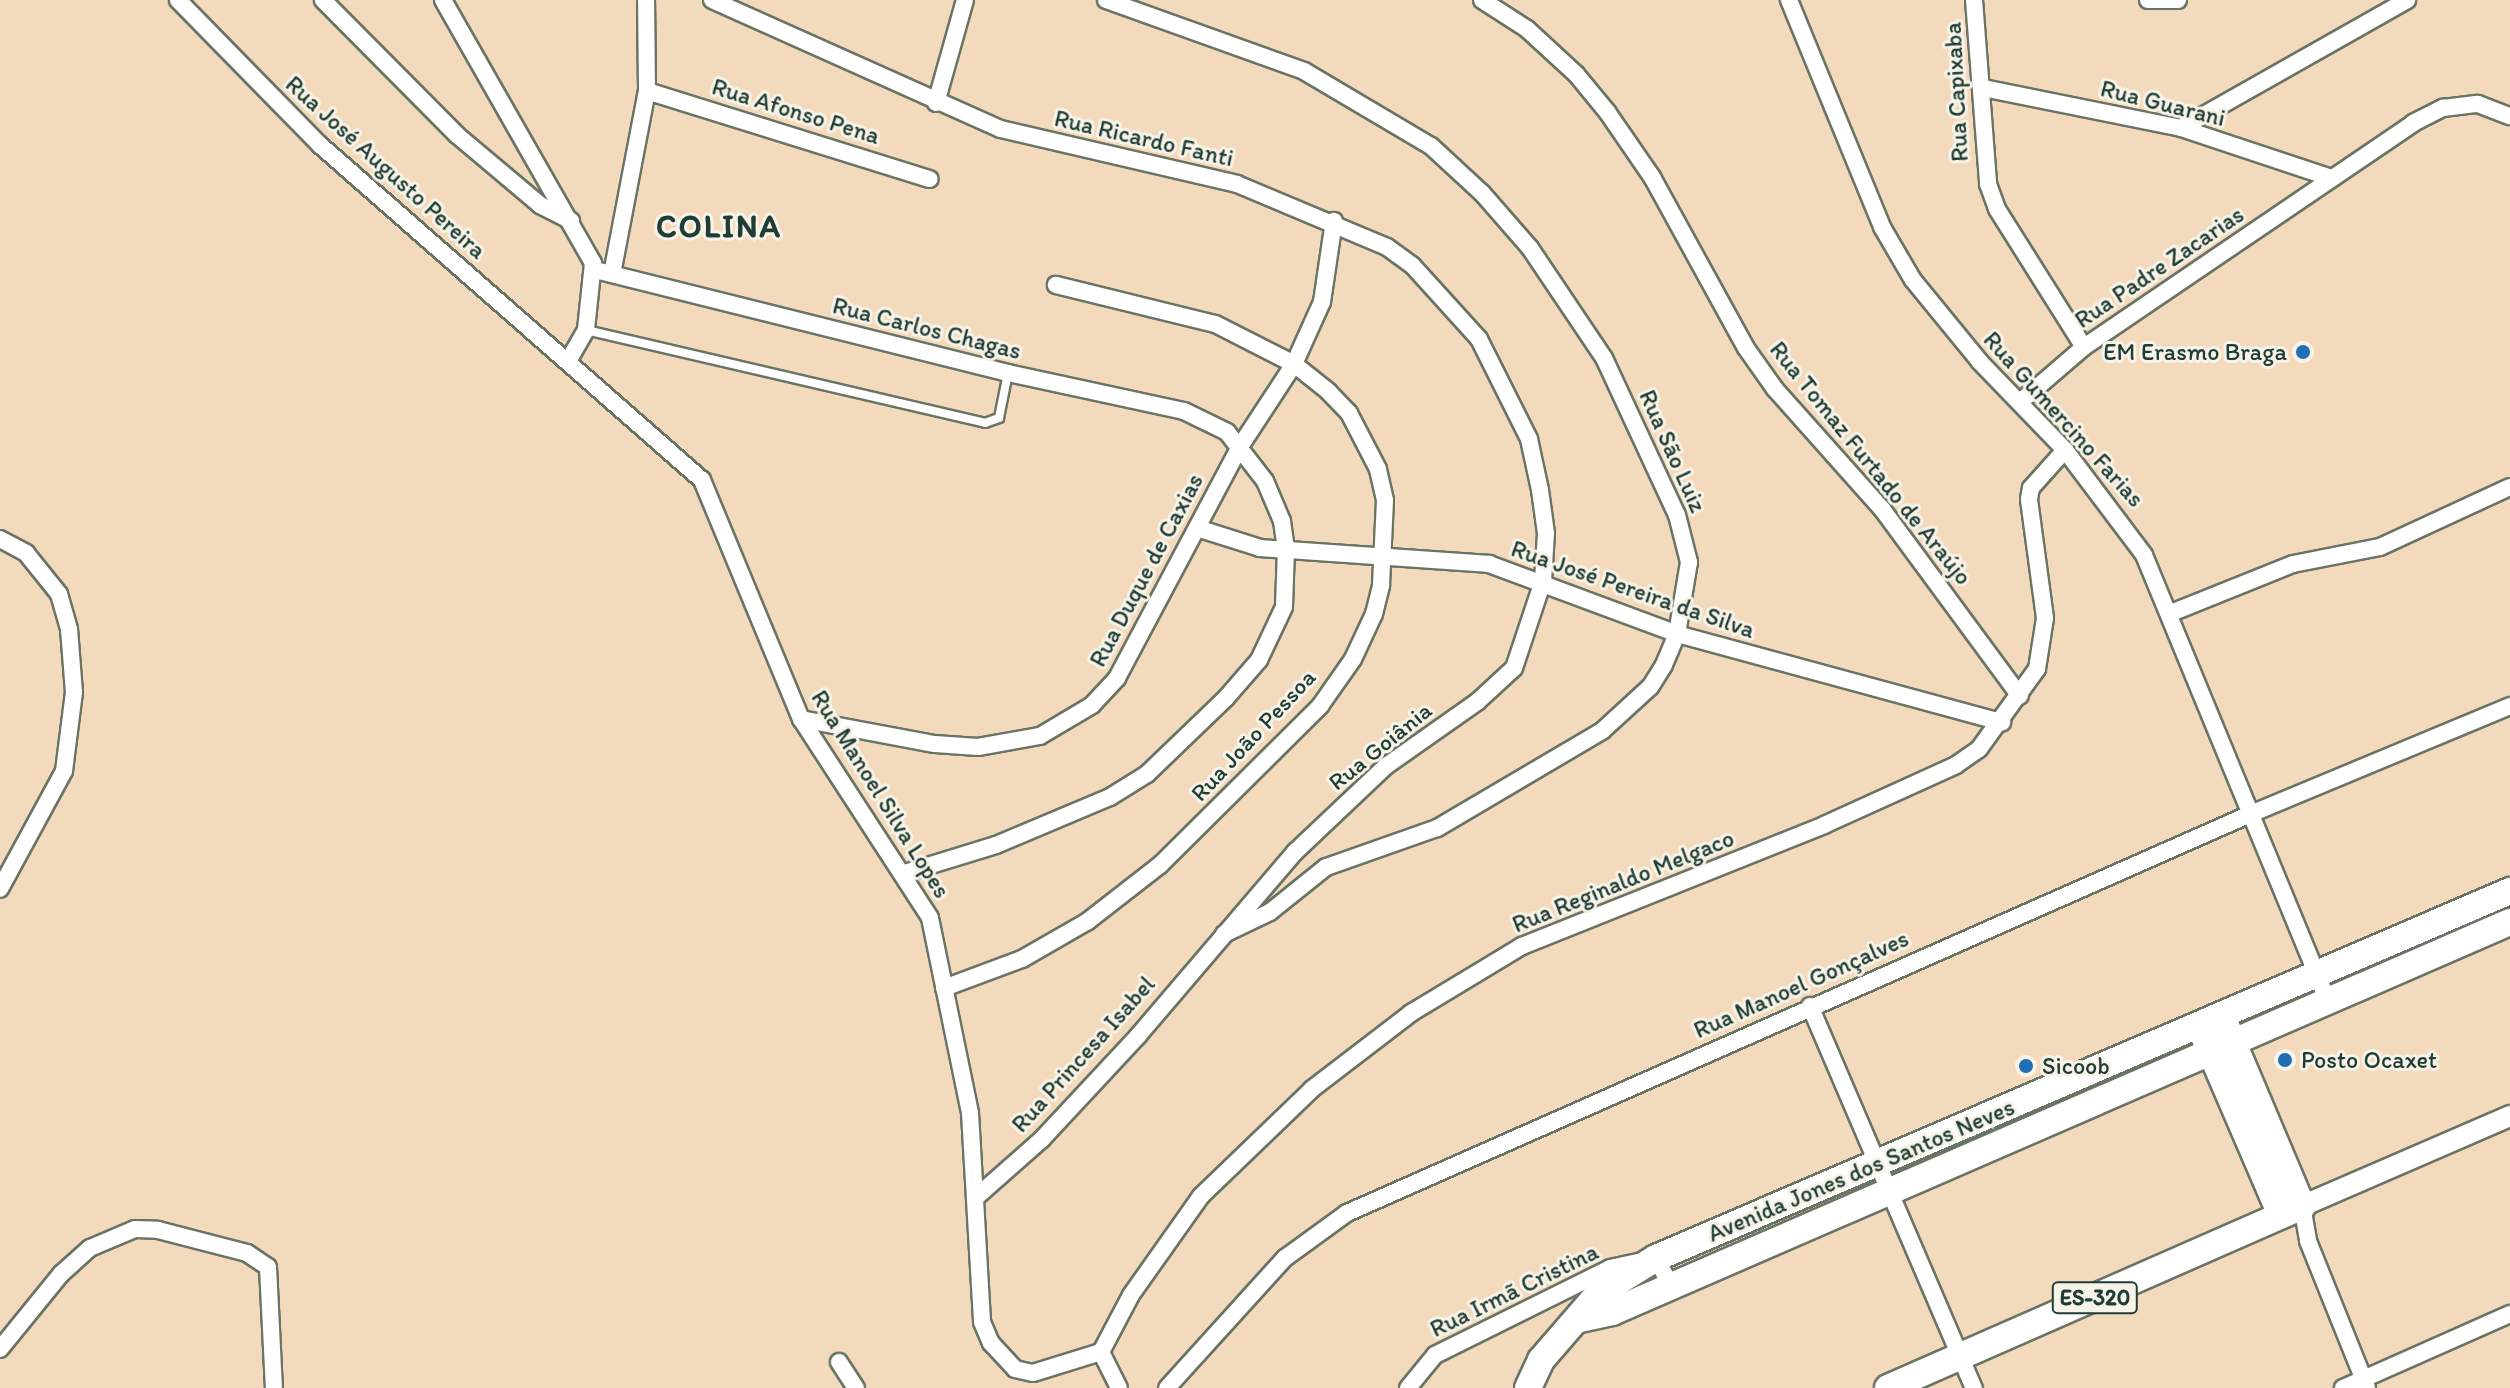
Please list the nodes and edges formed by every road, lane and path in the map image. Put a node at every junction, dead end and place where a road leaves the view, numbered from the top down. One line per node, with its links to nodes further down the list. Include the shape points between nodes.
1 (178, 0): 27 (street, Rua José Augusto Pereira, via 320,145)
2 (323, 0): 21 (street, via 457,135 540,205)
3 (443, 0): 21 (street)
4 (646, 0): 15 (street)
5 (712, 0): 16 (street, Rua Ricardo Fanti)
6 (965, 0): 16 (street)
7 (1106, 0): 40 (street, Rua São Luiz, via 1304,71 1431,146 1482,193 1530,248 1604,358 1653,459 1677,515 1689,562)
8 (1482, 0): 41 (street, Rua Tomaz Furtado de Araújo, via 1527,29 1576,74 1608,113 1659,188 1768,379 1882,509)
9 (1789, 0): 30 (street, Rua Gumercino Farias, via 1889,239 1938,312)
10 (1974, 0): 14 (street, Rua Capixaba)
11 (2148, 0): 12 (street)
12 (2178, 0)
13 (2407, 0): 18 (street)
14 (1983, 88): 18 (street, Rua Guarani); 26 (street, Rua Capixaba, via 1983,169 1997,209)
15 (647, 91): 20 (street, Rua Afonso Pena); 23 (street)
16 (936, 103): 22 (street, Rua Ricardo Fanti, via 1001,129 1237,184)
17 (2510, 116): 19 (street, Rua Padre Zacarias, via 2478,104 2443,108)
18 (2181, 128): 19 (street, Rua Guarani)
19 (2328, 177): 26 (street, Rua Padre Zacarias)
20 (930, 179)
21 (571, 221): 23 (street)
22 (1334, 221): 28 (street, Rua Duque de Caxias, via 1322,302); 38 (street, Rua Ricardo Fanti, via 1412,265 1479,339 1507,387 1529,439 1540,490 1546,533)
23 (604, 272): 25 (street); 29 (street, Rua Carlos Chagas)
24 (1056, 285): 28 (street, Rua João Pessoa, via 1215,324)
25 (586, 330): 27 (street); 29 (lane, via 985,423 999,418)
26 (2084, 347): 30 (street, Rua Padre Zacarias)
27 (568, 361): 43 (street, Rua Manoel Silva Lopes, via 702,480)
28 (1294, 364): 31 (street, Rua Duque de Caxias); 37 (street, Rua João Pessoa, via 1349,413 1365,440 1385,500)
29 (1008, 373): 31 (street, Rua Carlos Chagas, via 1184,411)
30 (2020, 402): 32 (street, Rua Gumercino Farias)
31 (1241, 445): 34 (street, Rua Duque de Caxias); 36 (street, via 1275,501)
32 (2065, 450): 39 (street, Rua Gumercino Farias, via 2132,533); 41 (street, Rua Reginaldo Melgaco, via 2031,488 2044,636 2037,669)
33 (2510, 487): 39 (street, via 2380,547 2293,564)
34 (1197, 528): 36 (street, Rua José Pereira da Silva, via 1244,546); 43 (street, Rua Duque de Caxias, via 1117,678 1092,705 1059,728 1007,743 958,748)
35 (0, 539): 47 (street, via 26,553 59,594 69,629 74,692 64,771)
36 (1286, 549): 37 (street, Rua José Pereira da Silva); 46 (street, via 1284,607 1259,660 1147,774 1047,824)
37 (1384, 553): 38 (street, Rua José Pereira da Silva, via 1489,564); 52 (street, Rua João Pessoa, via 1374,614 1353,659 1320,706 1245,784 1160,865 1088,921 1022,959)
38 (1543, 581): 40 (street, Rua José Pereira da Silva); 50 (street, Rua Goiânia, via 1523,651 1499,685 1386,766 1295,852)
39 (2171, 613): 45 (street, Rua Gumercino Farias)
40 (1677, 634): 44 (street, Rua José Pereira da Silva); 50 (street, Rua São Luiz, via 1650,687 1568,756 1437,828 1406,842 1347,856 1270,912)
41 (2020, 696): 44 (street, Rua Reginaldo Melgaco)
42 (2510, 706): 45 (street, Rua Manoel Gonçalves)
43 (801, 719): 46 (street, Rua Manoel Silva Lopes)
44 (2002, 722): 67 (street, Rua Reginaldo Melgaco, via 1956,765 1773,846 1568,925 1475,970 1411,1013 1312,1089 1201,1196 1131,1295)
45 (2248, 815): 51 (street, Rua Gumercino Farias); 54 (street, Rua Manoel Gonçalves)
46 (905, 873): 52 (street, Rua Manoel Silva Lopes, via 930,918)
47 (0, 889)
48 (2510, 891): 51 (main road, Avenida Jones dos Santos Neves)
49 (2510, 922): 53 (main road, Avenida Jones dos Santos Neves)
50 (1219, 936): 60 (street, Rua Princesa Isabel, via 1138,1036 1042,1139)
51 (2315, 972): 53 (street, Rua Gumercino Farias); 55 (main road, Avenida Jones dos Santos Neves)
52 (944, 988): 60 (street, Rua Manoel Silva Lopes, via 970,1113)
53 (2327, 1000): 56 (main road, Avenida Jones dos Santos Neves)
54 (1810, 1006): 58 (street); 74 (street, Rua Manoel Gonçalves, via 1347,1213 1285,1258)
55 (2211, 1020): 56 (main road); 58 (main road, Avenida Jones dos Santos Neves)
56 (2221, 1046): 59 (main road, Avenida Jones dos Santos Neves); 61 (main road)
57 (2510, 1116): 61 (street)
58 (1881, 1161): 59 (street); 62 (main road, Avenida Jones dos Santos Neves)
59 (1894, 1190): 63 (main road, Avenida Jones dos Santos Neves); 68 (street)
60 (975, 1198): 67 (street, Rua Manoel Silva Lopes, via 982,1322 1002,1359 1033,1373)
61 (2291, 1211): 68 (main road, ES-320); 70 (street)
62 (1656, 1258): 63 (street); 65 (main road, Avenida Jones dos Santos Neves, via 1598,1294); 75 (street, Rua Irmã Cristina, via 1610,1268 1490,1325 1435,1355)
63 (1670, 1284): 65 (main road, Avenida Jones dos Santos Neves, via 1612,1312)
64 (2510, 1314): 70 (street)
65 (1580, 1319): 76 (main road, Avenida Jones dos Santos Neves, via 1541,1360)
66 (0, 1349): 71 (street, via 61,1274 90,1248 135,1229 158,1230 247,1253 268,1267)
67 (1101, 1352): 73 (street)
68 (1962, 1357): 77 (main road, ES-320); 78 (street)
69 (839, 1362): 72 (street)
70 (2365, 1384): 79 (street)
71 (274, 1388)
72 (856, 1388)
73 (1119, 1388)
74 (1167, 1388)
75 (1408, 1388)
76 (1528, 1388)
77 (1888, 1388)
78 (1974, 1388)
79 (2343, 1388)

